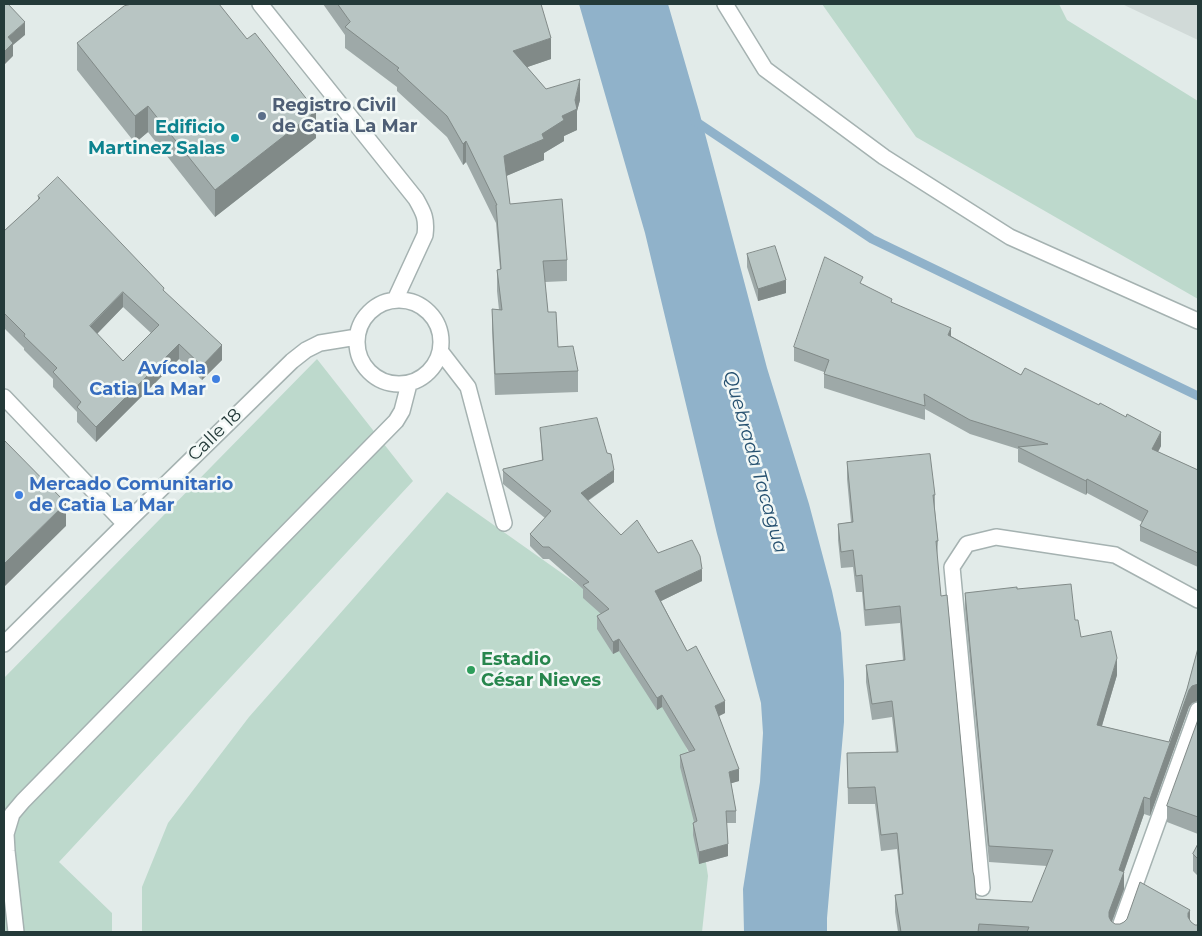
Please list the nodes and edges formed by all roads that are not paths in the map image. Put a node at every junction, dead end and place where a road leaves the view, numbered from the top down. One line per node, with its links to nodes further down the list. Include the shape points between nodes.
1 (260, 4): 3 (street, via 424,212 425,235)
2 (725, 4): 4 (street, via 765,69 884,157 1010,237)
3 (395, 300): 5 (street, via 369,312); 6 (street, via 422,306 432,316 440,328)
4 (1198, 322)
5 (357, 337): 7 (street, via 362,364 371,375 383,382); 10 (street, Calle 18, via 320,343 292,361)
6 (441, 352): 7 (street, via 430,373); 9 (street, via 468,387)
7 (409, 384): 15 (street, via 402,412 396,421 12,814 6,834)
8 (4, 397): 10 (street)
9 (504, 523)
10 (125, 524): 12 (street, Calle 18)
11 (1198, 600): 14 (street, via 1115,556 996,537 967,544 952,567)
12 (4, 644)
13 (1198, 710): 16 (street)
14 (982, 888)
15 (16, 932)
16 (1118, 932)

